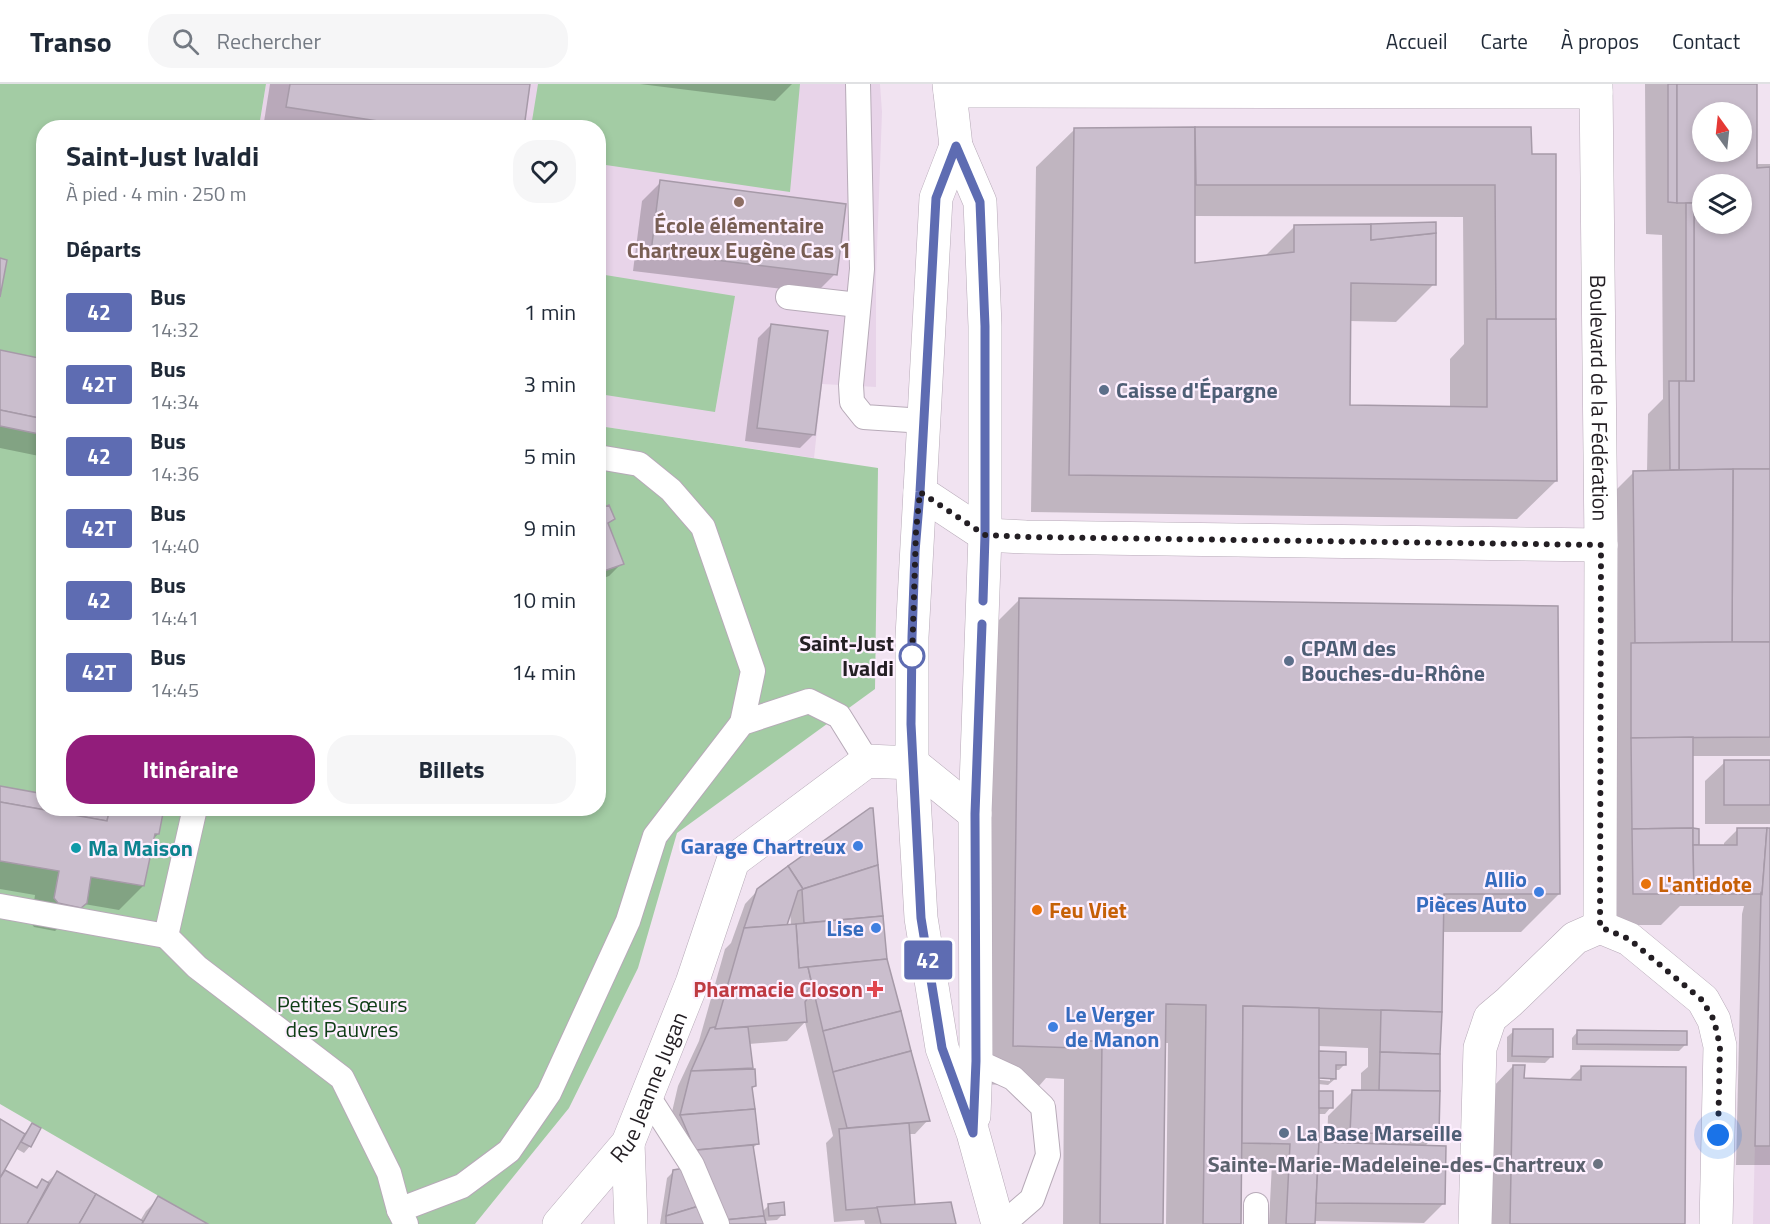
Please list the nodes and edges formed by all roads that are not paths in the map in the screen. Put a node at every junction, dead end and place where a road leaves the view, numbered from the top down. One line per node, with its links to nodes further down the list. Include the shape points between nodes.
1 (858, 84): 6 (lane, via 862,269)
2 (949, 88): 3 (street); 4 (street)
3 (1596, 88): 11 (street, Boulevard de la Fédération)
4 (956, 146): 7 (street, via 936,198); 10 (street, via 980,202 985,326)
5 (788, 297): 6 (lane)
6 (858, 305): 7 (lane, via 852,402 864,417)
7 (924, 421): 9 (street)
8 (606, 458): 12 (lane, via 639,464 671,490 703,527 753,671)
9 (920, 492): 10 (street); 14 (street, via 912,637)
10 (985, 535): 11 (street); 15 (street)
11 (1601, 545): 18 (street, Boulevard de la Fédération)
12 (742, 723): 13 (lane, via 810,701 839,716); 24 (lane, via 655,836 628,921 549,1093 509,1151 462,1186)
13 (867, 761): 14 (street); 21 (street, Rue Jeanne Jugan, via 733,861 692,983)
14 (912, 763): 15 (street); 22 (street, via 921,918 942,1048)
15 (975, 814): 20 (street)
16 (193, 816): 19 (lane)
17 (0, 906): 19 (lane)
18 (1600, 927): 30 (street, via 1575,938 1490,1018 1480,1048); 31 (street, via 1629,939 1702,1000 1714,1020 1720,1046)
19 (166, 936): 24 (lane, via 197,967 342,1078 389,1173)
20 (976, 1061): 22 (street); 29 (lane, via 1013,1078 1043,1107 1048,1155 1032,1199)
21 (647, 1095): 23 (street, Rue Jeanne Jugan); 27 (lane, via 692,1165)
22 (973, 1133): 28 (street)
23 (628, 1143): 25 (street, Rue Jeanne Jugan); 26 (street)
24 (402, 1217)
25 (559, 1224)
26 (632, 1224)
27 (717, 1224)
28 (998, 1224)
29 (1003, 1224)
30 (1474, 1224)
31 (1716, 1224)

